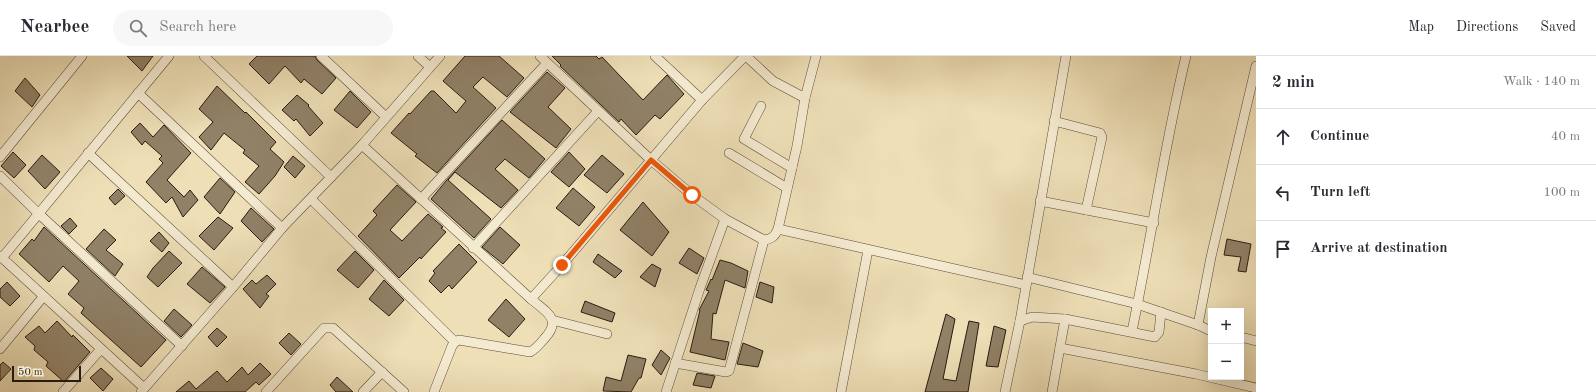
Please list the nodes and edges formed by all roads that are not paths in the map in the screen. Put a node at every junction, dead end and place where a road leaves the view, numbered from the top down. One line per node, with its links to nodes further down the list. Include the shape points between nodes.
1 (82, 56): 25 (street)
2 (169, 56): 15 (street)
3 (204, 56): 29 (street)
4 (321, 56): 20 (street)
5 (418, 56): 14 (street)
6 (440, 56): 14 (street)
7 (655, 56): 17 (street)
8 (746, 56): 16 (street, via 774,81); 17 (street)
9 (816, 56): 16 (street)
10 (1066, 56): 21 (street)
11 (1186, 56): 37 (street, via 1172,114)
12 (543, 59): 19 (street); 32 (street)
13 (1256, 66): 53 (street)
14 (430, 67): 20 (street)
15 (138, 93): 23 (street); 38 (street)
16 (805, 98): 27 (street)
17 (702, 100): 26 (street)
18 (761, 106): 27 (street, via 744,139)
19 (598, 111): 26 (street); 41 (street)
20 (386, 117): 22 (street)
21 (1054, 121): 33 (street); 34 (street, via 1100,133 1102,137)
22 (362, 145): 29 (street); 32 (street)
23 (88, 153): 35 (street); 45 (street)
24 (729, 153): 30 (street)
25 (0, 158)
26 (651, 160): 36 (street); 47 (street)
27 (792, 168): 30 (street)
28 (0, 176): 35 (street)
29 (331, 177): 31 (street)
30 (787, 188): 39 (street)
31 (311, 199): 38 (street); 59 (street)
32 (421, 199): 41 (street)
33 (1040, 201): 34 (street); 44 (street)
34 (1086, 210): 37 (street)
35 (39, 214): 43 (street); 60 (street)
36 (725, 219): 40 (street); 64 (street)
37 (1154, 223): 48 (street)
38 (282, 228): 45 (street)
39 (778, 229): 40 (street, via 770,239); 42 (street)
40 (764, 240): 64 (street, via 731,369 726,372)
41 (474, 248): 47 (street)
42 (868, 250): 44 (street); 74 (street)
43 (1, 257): 46 (street)
44 (1027, 281): 48 (street); 52 (street)
45 (234, 287): 60 (street)
46 (43, 297): 62 (street); 63 (street)
47 (531, 299): 51 (street)
48 (1137, 304): 49 (street); 55 (street)
49 (1161, 312): 53 (street); 55 (street, via 1158,335 1155,337)
50 (1065, 319): 52 (street, via 1032,316); 55 (street); 61 (street)
51 (552, 320): 56 (street); 59 (street, via 552,329 548,335 530,352 459,340)
52 (1020, 322): 75 (street)
53 (1198, 325): 54 (street)
54 (1208, 330)
55 (1132, 331)
56 (607, 334)
57 (1244, 339): 58 (street)
58 (1256, 341)
59 (455, 342): 72 (street)
60 (182, 346): 67 (street)
61 (1060, 348): 66 (street); 76 (street)
62 (0, 349)
63 (101, 349): 67 (street); 68 (street)
64 (675, 363): 73 (street)
65 (382, 372): 69 (street, via 333,328 328,327 324,328); 70 (street); 71 (street)
66 (1256, 388)
67 (142, 390)
68 (63, 392)
69 (266, 392)
70 (364, 392)
71 (404, 392)
72 (434, 392)
73 (666, 392)
74 (841, 392)
75 (1005, 392)
76 (1052, 392)

